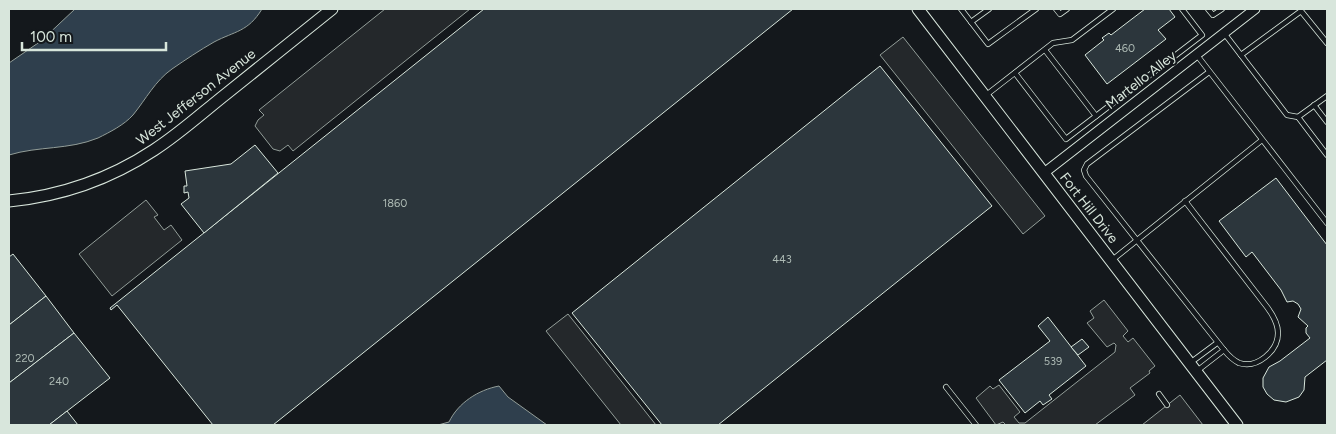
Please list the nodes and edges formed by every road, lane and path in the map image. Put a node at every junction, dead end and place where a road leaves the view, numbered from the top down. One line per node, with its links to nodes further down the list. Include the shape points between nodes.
1 (918, 9): 21 (street, Fort Hill Drive)
2 (961, 9): 13 (lane)
3 (989, 9): 13 (lane)
4 (1036, 9): 13 (lane, via 988,44)
5 (1056, 9): 6 (lane, via 1060,14)
6 (1067, 9)
7 (1113, 9): 16 (lane, via 1072,40 1054,43)
8 (1182, 9): 24 (lane, via 1202,35)
9 (1208, 9): 10 (lane, via 1213,15)
10 (1222, 9)
11 (1255, 9): 14 (street, Martello Alley)
12 (328, 10): 30 (street, West Jefferson Avenue, via 139,160 73,189)
13 (971, 22)
14 (1224, 33): 17 (street, Martello Alley); 18 (lane)
15 (1327, 43): 18 (lane, via 1301,11)
16 (1045, 50): 20 (lane); 24 (lane)
17 (1196, 54): 19 (lane); 29 (street, Martello Alley)
18 (1241, 55): 25 (lane, via 1287,115)
19 (1209, 72): 27 (lane); 33 (lane, via 1087,164 1084,170)
20 (1015, 73): 21 (lane); 24 (lane, via 1066,139)
21 (985, 96): 29 (street, Fort Hill Drive)
22 (1327, 96): 23 (lane)
23 (1314, 105): 25 (lane); 26 (lane)
24 (1096, 116)
25 (1298, 117): 28 (lane)
26 (1327, 122)
27 (1262, 140): 31 (lane); 32 (lane)
28 (1327, 155)
29 (1044, 173): 34 (street, Fort Hill Drive)
30 (9, 201)
31 (1185, 201): 33 (lane); 36 (lane, via 1276,321 1277,341 1261,360 1240,363)
32 (1327, 223)
33 (1137, 240): 34 (lane); 35 (lane)
34 (1111, 261): 37 (street, Fort Hill Drive)
35 (1217, 343): 36 (lane); 37 (lane)
36 (1224, 350): 37 (lane)
37 (1193, 368): 42 (street, Fort Hill Drive)
38 (946, 387): 41 (lane)
39 (1159, 394): 40 (lane)
40 (1167, 405)
41 (976, 425)
42 (1237, 425)

